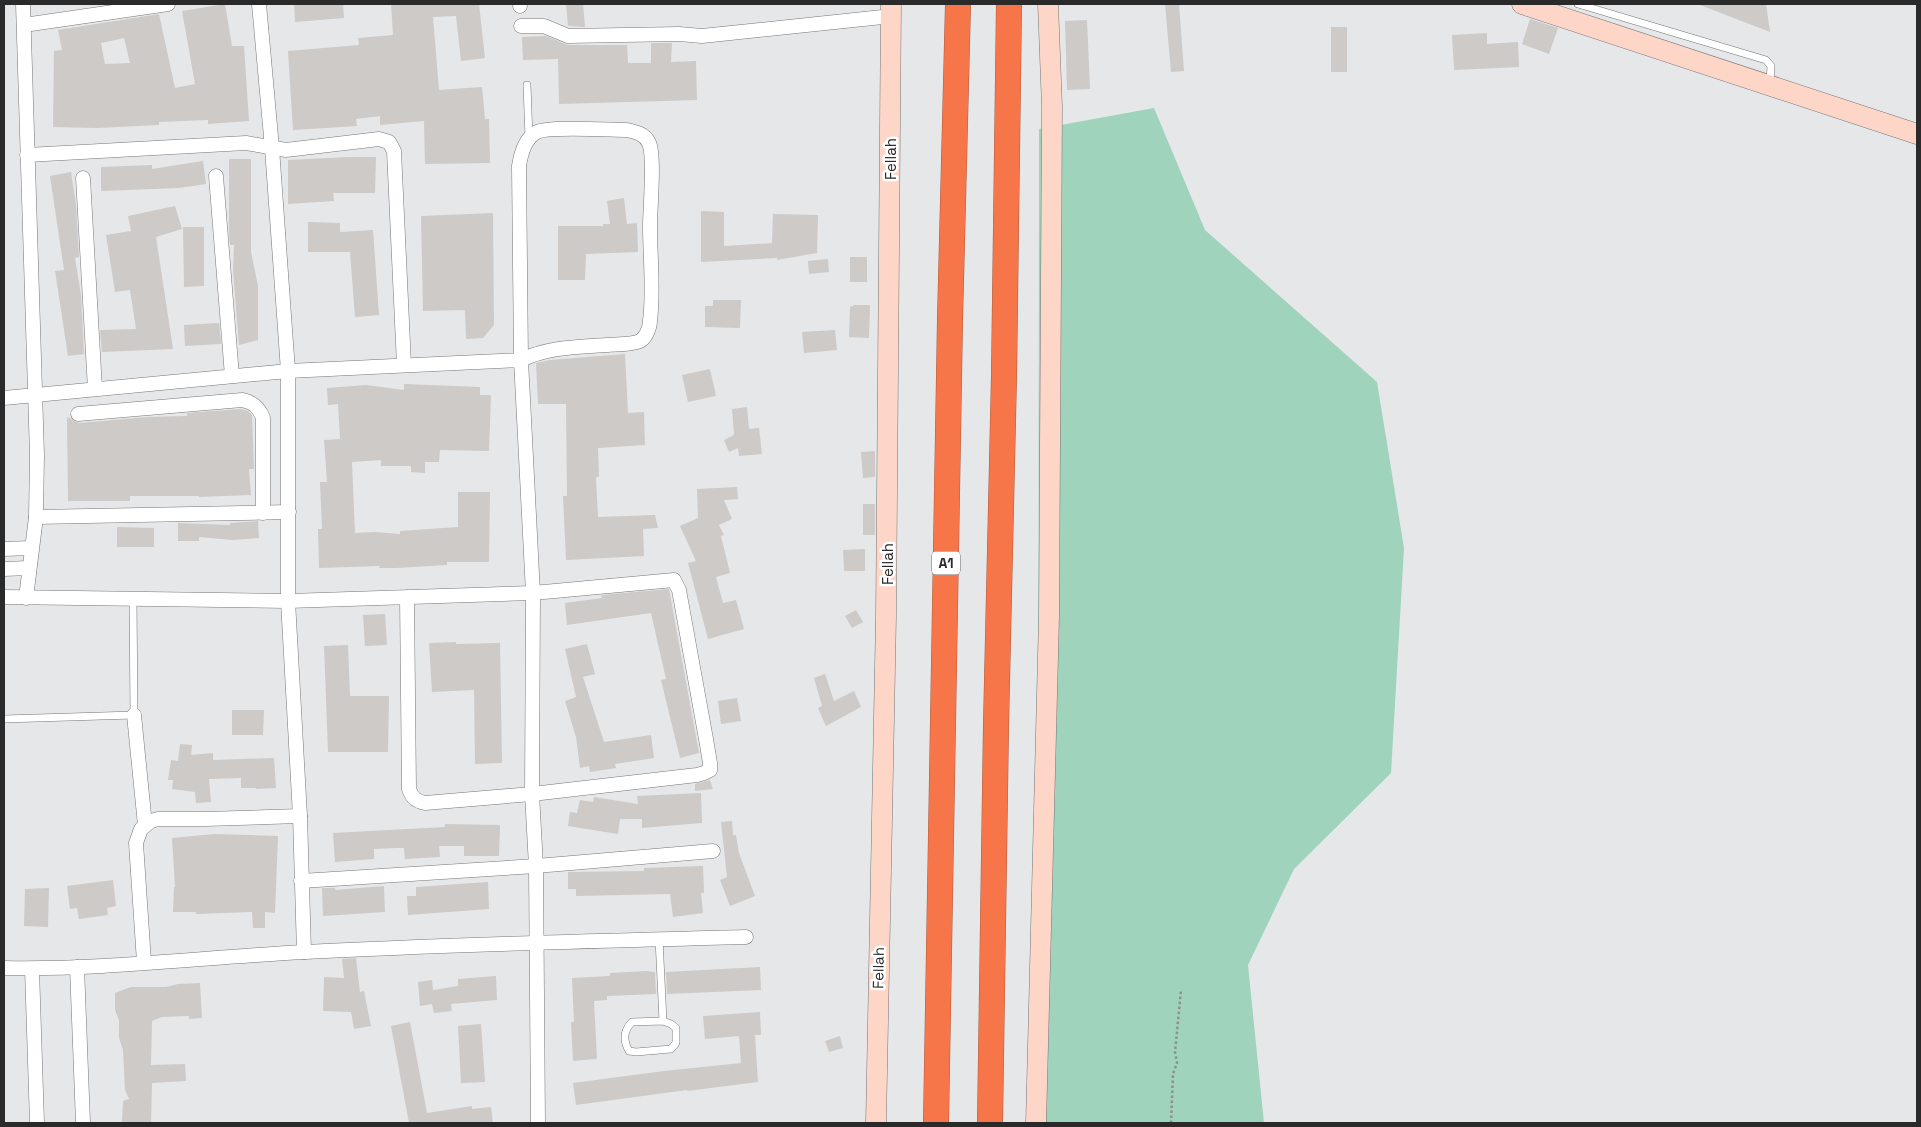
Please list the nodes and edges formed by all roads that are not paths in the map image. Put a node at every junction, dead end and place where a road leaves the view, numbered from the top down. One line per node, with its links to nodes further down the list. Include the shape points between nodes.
1 (23, 4): 10 (street)
2 (168, 4): 10 (street)
3 (259, 4): 16 (street)
4 (958, 4): 62 (highway, A1)
5 (1009, 4): 63 (highway)
6 (1048, 4): 64 (street, via 1052,107 1049,616)
7 (1578, 4): 13 (lane, via 1766,60 1772,70)
8 (1534, 6): 13 (street)
9 (892, 10): 11 (street, via 702,36 568,36 544,26); 61 (street, Fellah, via 886,616)
10 (24, 25): 17 (street)
11 (521, 26)
12 (526, 85): 15 (lane)
13 (1770, 86): 14 (street)
14 (1917, 134)
15 (529, 139): 20 (street, via 519,166); 20 (street, via 538,132 552,129 614,130 638,132 649,142 652,291 650,323 640,341 553,349)
16 (272, 148): 17 (street, via 246,143); 21 (street, via 286,150 379,139 392,146); 22 (street)
17 (27, 155): 25 (street)
18 (216, 176): 23 (street)
19 (83, 178): 24 (street)
20 (521, 360): 21 (street); 35 (street)
21 (404, 365): 22 (street)
22 (288, 371): 23 (street); 28 (street)
23 (232, 376): 24 (street)
24 (95, 389): 25 (street)
25 (34, 394): 26 (street); 30 (street)
26 (4, 398)
27 (78, 414): 29 (street, via 242,400 253,403 262,418)
28 (289, 512): 29 (street); 40 (street)
29 (263, 513): 30 (street)
30 (36, 517): 31 (street)
31 (31, 548): 32 (street); 33 (street)
32 (4, 549)
33 (29, 568): 34 (street); 38 (street)
34 (4, 569)
35 (532, 593): 37 (street); 43 (street); 43 (street, via 675,581 710,763 710,770 697,775)
36 (4, 597): 38 (street)
37 (406, 597): 40 (street); 43 (street, via 410,794 425,803)
38 (26, 598): 39 (street)
39 (133, 599): 40 (street); 41 (lane)
40 (288, 601): 44 (street)
41 (134, 716): 42 (lane); 45 (street)
42 (4, 719)
43 (532, 794): 47 (street)
44 (300, 816): 45 (street, via 158,819); 48 (street)
45 (145, 825): 53 (street, via 136,844)
46 (713, 851): 47 (street)
47 (536, 866): 48 (street); 51 (street)
48 (302, 882): 52 (street)
49 (746, 937): 50 (street)
50 (659, 939): 51 (street); 57 (lane)
51 (536, 942): 52 (street); 60 (street)
52 (304, 952): 53 (street)
53 (144, 962): 55 (street)
54 (4, 968): 56 (street)
55 (77, 968): 56 (street); 59 (street)
56 (32, 969): 58 (street)
57 (663, 1021): 57 (lane, via 632,1022 624,1035 629,1051 672,1049 676,1043 676,1028)
58 (37, 1123)
59 (83, 1123)
60 (538, 1123)
61 (876, 1123)
62 (936, 1123)
63 (990, 1123)
64 (1036, 1123)

